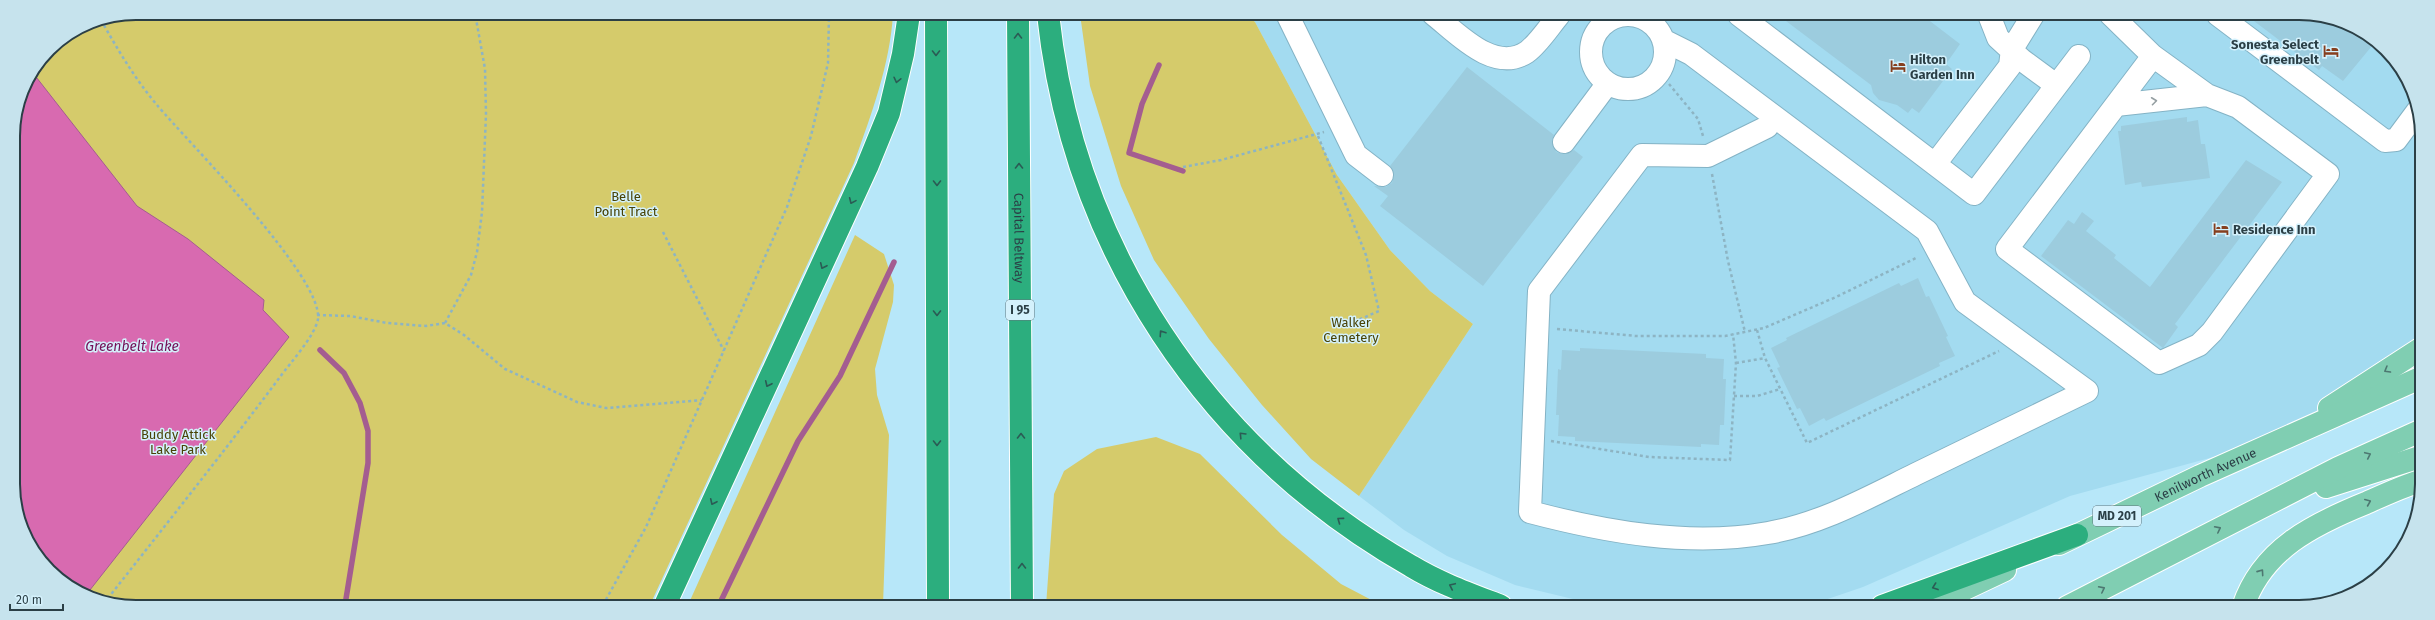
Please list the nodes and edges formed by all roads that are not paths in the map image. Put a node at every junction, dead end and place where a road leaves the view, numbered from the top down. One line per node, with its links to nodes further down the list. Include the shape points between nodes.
1 (908, 20): 36 (highway, one-way to 36, via 889,113 867,167)
2 (936, 20): 37 (highway, one-way to 37)
3 (1018, 20): 38 (highway, Capital Beltway / I 95, one-way to 3)
4 (1049, 20): 39 (highway, one-way to 4, via 1412,567 1359,534 1311,499 1228,421 1187,370 1145,309 1118,261 1089,193 1071,136 1052,59)
5 (1291, 20): 27 (street, via 1356,155)
6 (1441, 20): 7 (street, via 1480,50 1492,56 1505,58 1527,52)
7 (1555, 20)
8 (1612, 20): 19 (street, via 1599,29 1593,39 1592,60 1596,70)
9 (1652, 20): 15 (street)
10 (1746, 20): 26 (street)
11 (1991, 20): 16 (street, via 1998,38)
12 (2030, 20): 16 (street)
13 (2116, 20): 18 (street)
14 (2225, 20): 23 (street, via 2385,141 2396,140)
15 (1663, 40): 19 (street, via 1665,58 1660,72 1651,81 1631,89); 24 (street, via 1691,54)
16 (2012, 49): 20 (street, via 2022,60); 26 (street, via 2010,66)
17 (2079, 56): 20 (street)
18 (2153, 56): 21 (street); 22 (street)
19 (1608, 83): 25 (street)
20 (2056, 85): 26 (street, via 1974,194)
21 (2207, 95): 22 (street, one-way to 21); 22 (street, via 2238,107 2328,174 2212,332 2199,345 2159,363 2007,249)
22 (2116, 105)
23 (2413, 116)
24 (1774, 117): 24 (street, via 1927,232 1964,302 2087,391 1861,501 1816,520 1769,533 1734,537 1626,534 1530,512 1539,291 1642,155 1708,156 1767,127)
25 (1564, 142)
26 (1935, 164)
27 (1382, 175)
28 (2415, 352): 31 (main road, one-way to 31)
29 (2415, 380): 31 (main road, Kenilworth Avenue / MD 201)
30 (2415, 433): 34 (main road, one-way to 30, via 2338,468)
31 (2287, 437): 35 (main road, Kenilworth Avenue / MD 201)
32 (2415, 459): 34 (main road)
33 (2415, 483): 43 (main road, one-way to 33, via 2259,573 2283,546 2337,515)
34 (2245, 515): 42 (main road, one-way to 34)
35 (2077, 535): 40 (highway, one-way to 40); 41 (main road, Kenilworth Avenue / MD 201)
36 (667, 600)
37 (938, 600)
38 (1022, 600)
39 (1485, 600)
40 (1898, 600)
41 (1942, 600)
42 (2079, 600)
43 (2246, 600)

